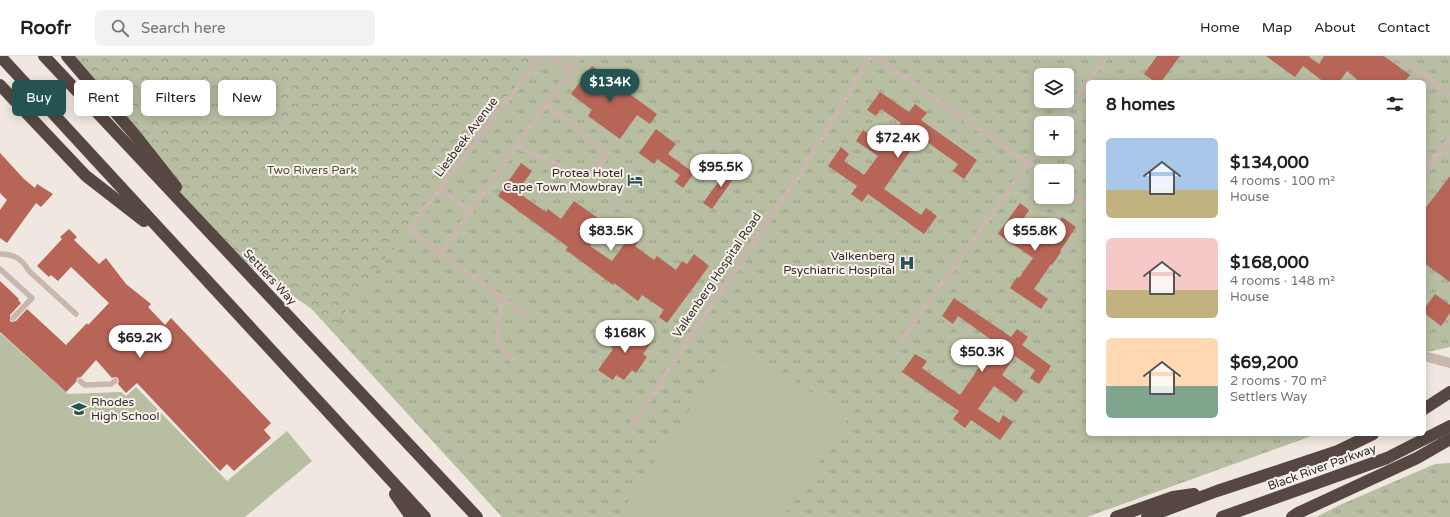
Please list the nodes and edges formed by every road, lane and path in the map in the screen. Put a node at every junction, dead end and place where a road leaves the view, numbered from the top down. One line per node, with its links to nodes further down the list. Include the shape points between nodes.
1 (0, 56): 29 (highway)
2 (44, 56): 30 (highway, Settlers Way)
3 (67, 56): 30 (highway, via 136,135)
4 (541, 56): 25 (lane, Liesbeek Avenue)
5 (550, 56): 10 (lane)
6 (580, 56): 10 (lane)
7 (873, 56): 21 (lane, Valkenberg Hospital Road); 46 (lane, Valkenberg Hospital Road, via 801,172)
8 (1106, 56): 11 (lane)
9 (1397, 56): 14 (lane)
10 (570, 71): 15 (lane)
11 (1089, 80)
12 (1086, 84): 16 (lane)
13 (0, 85): 29 (highway, via 86,176)
14 (1450, 95)
15 (545, 104): 18 (lane); 18 (lane, via 603,150 606,153 605,157 592,174 585,177)
16 (1063, 116)
17 (1450, 138): 22 (lane)
18 (516, 146): 28 (lane)
19 (1034, 156): 21 (lane)
20 (1426, 162): 22 (lane)
21 (1028, 164): 23 (lane, Valkenberg Hospital Road); 38 (lane)
22 (1430, 165): 24 (lane)
23 (1034, 168)
24 (1426, 170)
25 (440, 189): 28 (lane); 32 (lane, Liesbeek Avenue, via 409,230)
26 (1074, 195): 27 (lane)
27 (1086, 204)
28 (470, 211): 32 (lane)
29 (172, 243): 50 (highway)
30 (222, 246): 54 (highway, Settlers Way)
31 (0, 254): 35 (lane, via 18,258)
32 (441, 254): 34 (lane)
33 (0, 269): 37 (lane, via 32,298)
34 (502, 298): 36 (lane); 40 (lane, via 499,344)
35 (76, 314)
36 (524, 314)
37 (13, 318)
38 (901, 340)
39 (1428, 357): 41 (street)
40 (514, 360)
41 (1450, 363)
42 (80, 381): 43 (lane, via 85,385 111,384)
43 (114, 381)
44 (1450, 392): 45 (highway)
45 (1426, 408)
46 (631, 426)
47 (1450, 426): 57 (highway, Black River Parkway, via 1387,458)
48 (1369, 436): 51 (highway, Black River Parkway, via 1338,451)
49 (1450, 440): 58 (highway)
50 (368, 456): 52 (highway); 53 (highway)
51 (1217, 490): 55 (highway, via 1173,497); 56 (highway, Black River Parkway)
52 (411, 517)
53 (425, 517)
54 (477, 517)
55 (1116, 517)
56 (1147, 517)
57 (1222, 517)
58 (1292, 517)

